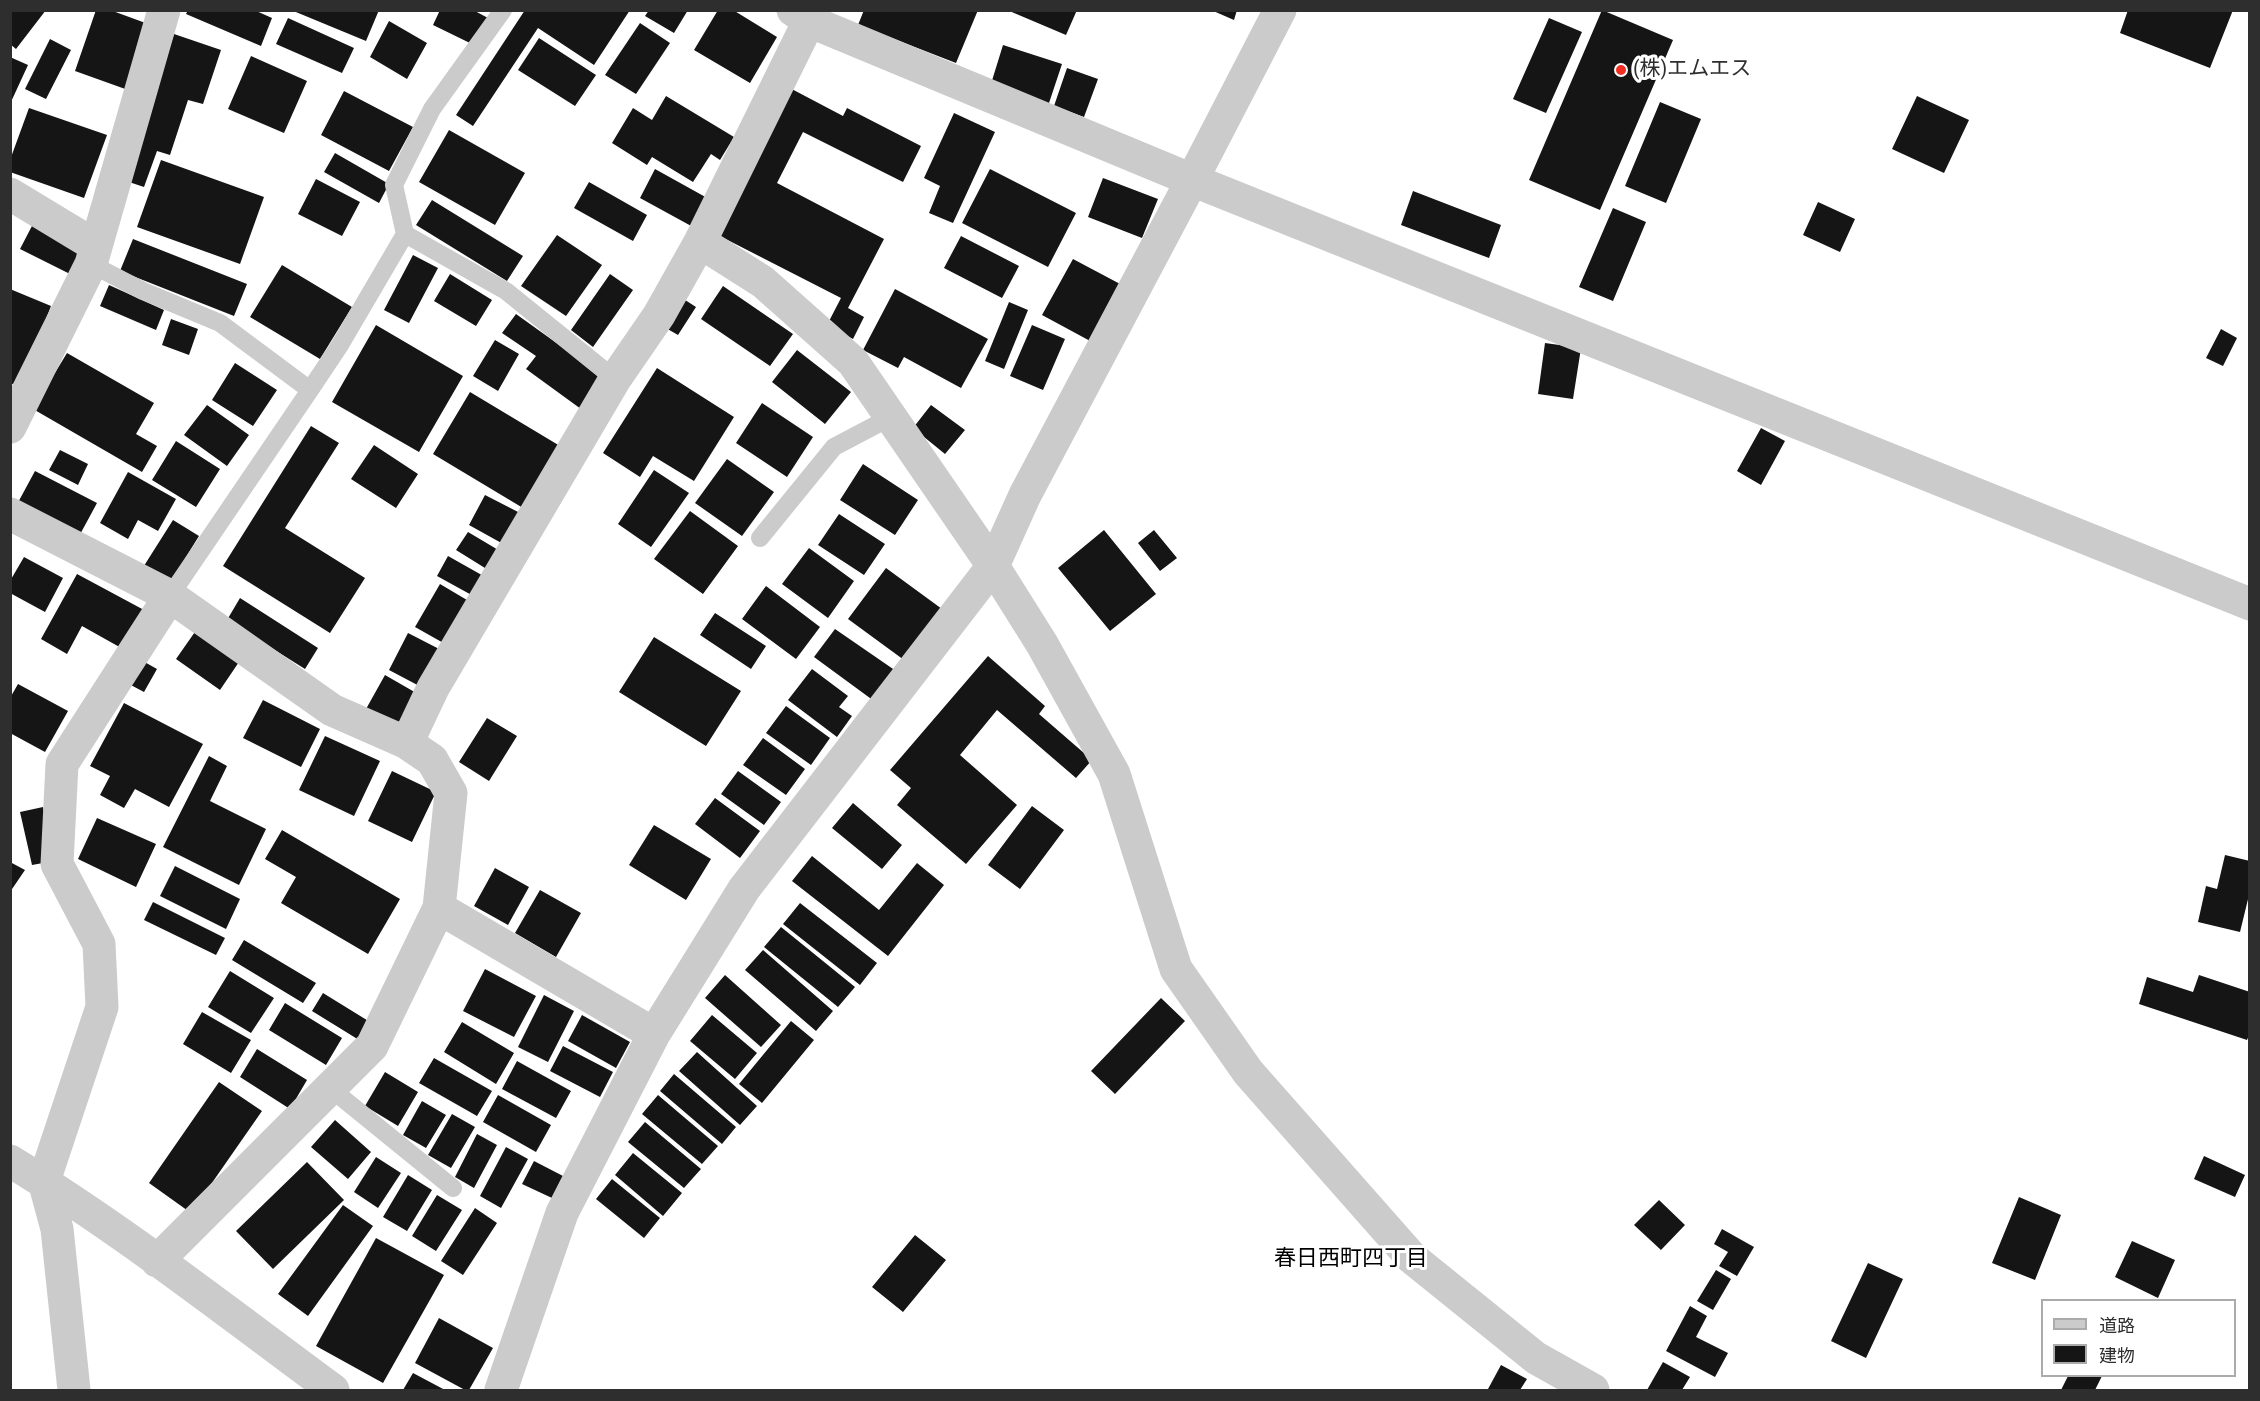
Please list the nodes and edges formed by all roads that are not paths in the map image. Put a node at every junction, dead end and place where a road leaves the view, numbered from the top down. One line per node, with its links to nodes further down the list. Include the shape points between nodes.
1 (164, 10): 9 (street)
2 (503, 10): 7 (lane, via 432,109 394,185)
3 (1280, 10): 5 (street)
4 (801, 16): 5 (street); 8 (street)
5 (1192, 180): 16 (street, via 1025,495); 18 (street)
6 (10, 194): 9 (street)
7 (405, 234): 10 (lane, via 507,291); 11 (lane)
8 (700, 243): 10 (street, via 659,315); 12 (street, via 763,282 853,363)
9 (93, 255): 11 (lane, via 143,291 220,323); 13 (street)
10 (615, 379): 19 (street, via 433,688)
11 (310, 390): 17 (lane)
12 (891, 417): 15 (lane, via 834,447); 16 (street)
13 (10, 427)
14 (10, 514): 17 (street)
15 (760, 538)
16 (993, 566): 21 (street, via 744,889); 30 (street, via 1042,644 1114,774 1176,969 1248,1072 1412,1258 1536,1358)
17 (170, 596): 19 (street, via 332,710); 24 (street, via 62,764 57,864 99,944 102,1007)
18 (2250, 604)
19 (407, 743): 20 (street, via 432,760 451,793)
20 (439, 908): 21 (street); 22 (street, via 372,1046)
21 (654, 1034): 29 (street, via 562,1212)
22 (330, 1088): 25 (lane); 26 (street)
23 (10, 1161): 24 (street)
24 (44, 1181): 26 (street); 27 (street, via 57,1229)
25 (453, 1188)
26 (157, 1261): 28 (street)
27 (74, 1390)
28 (333, 1390)
29 (501, 1390)
30 (1593, 1390)

